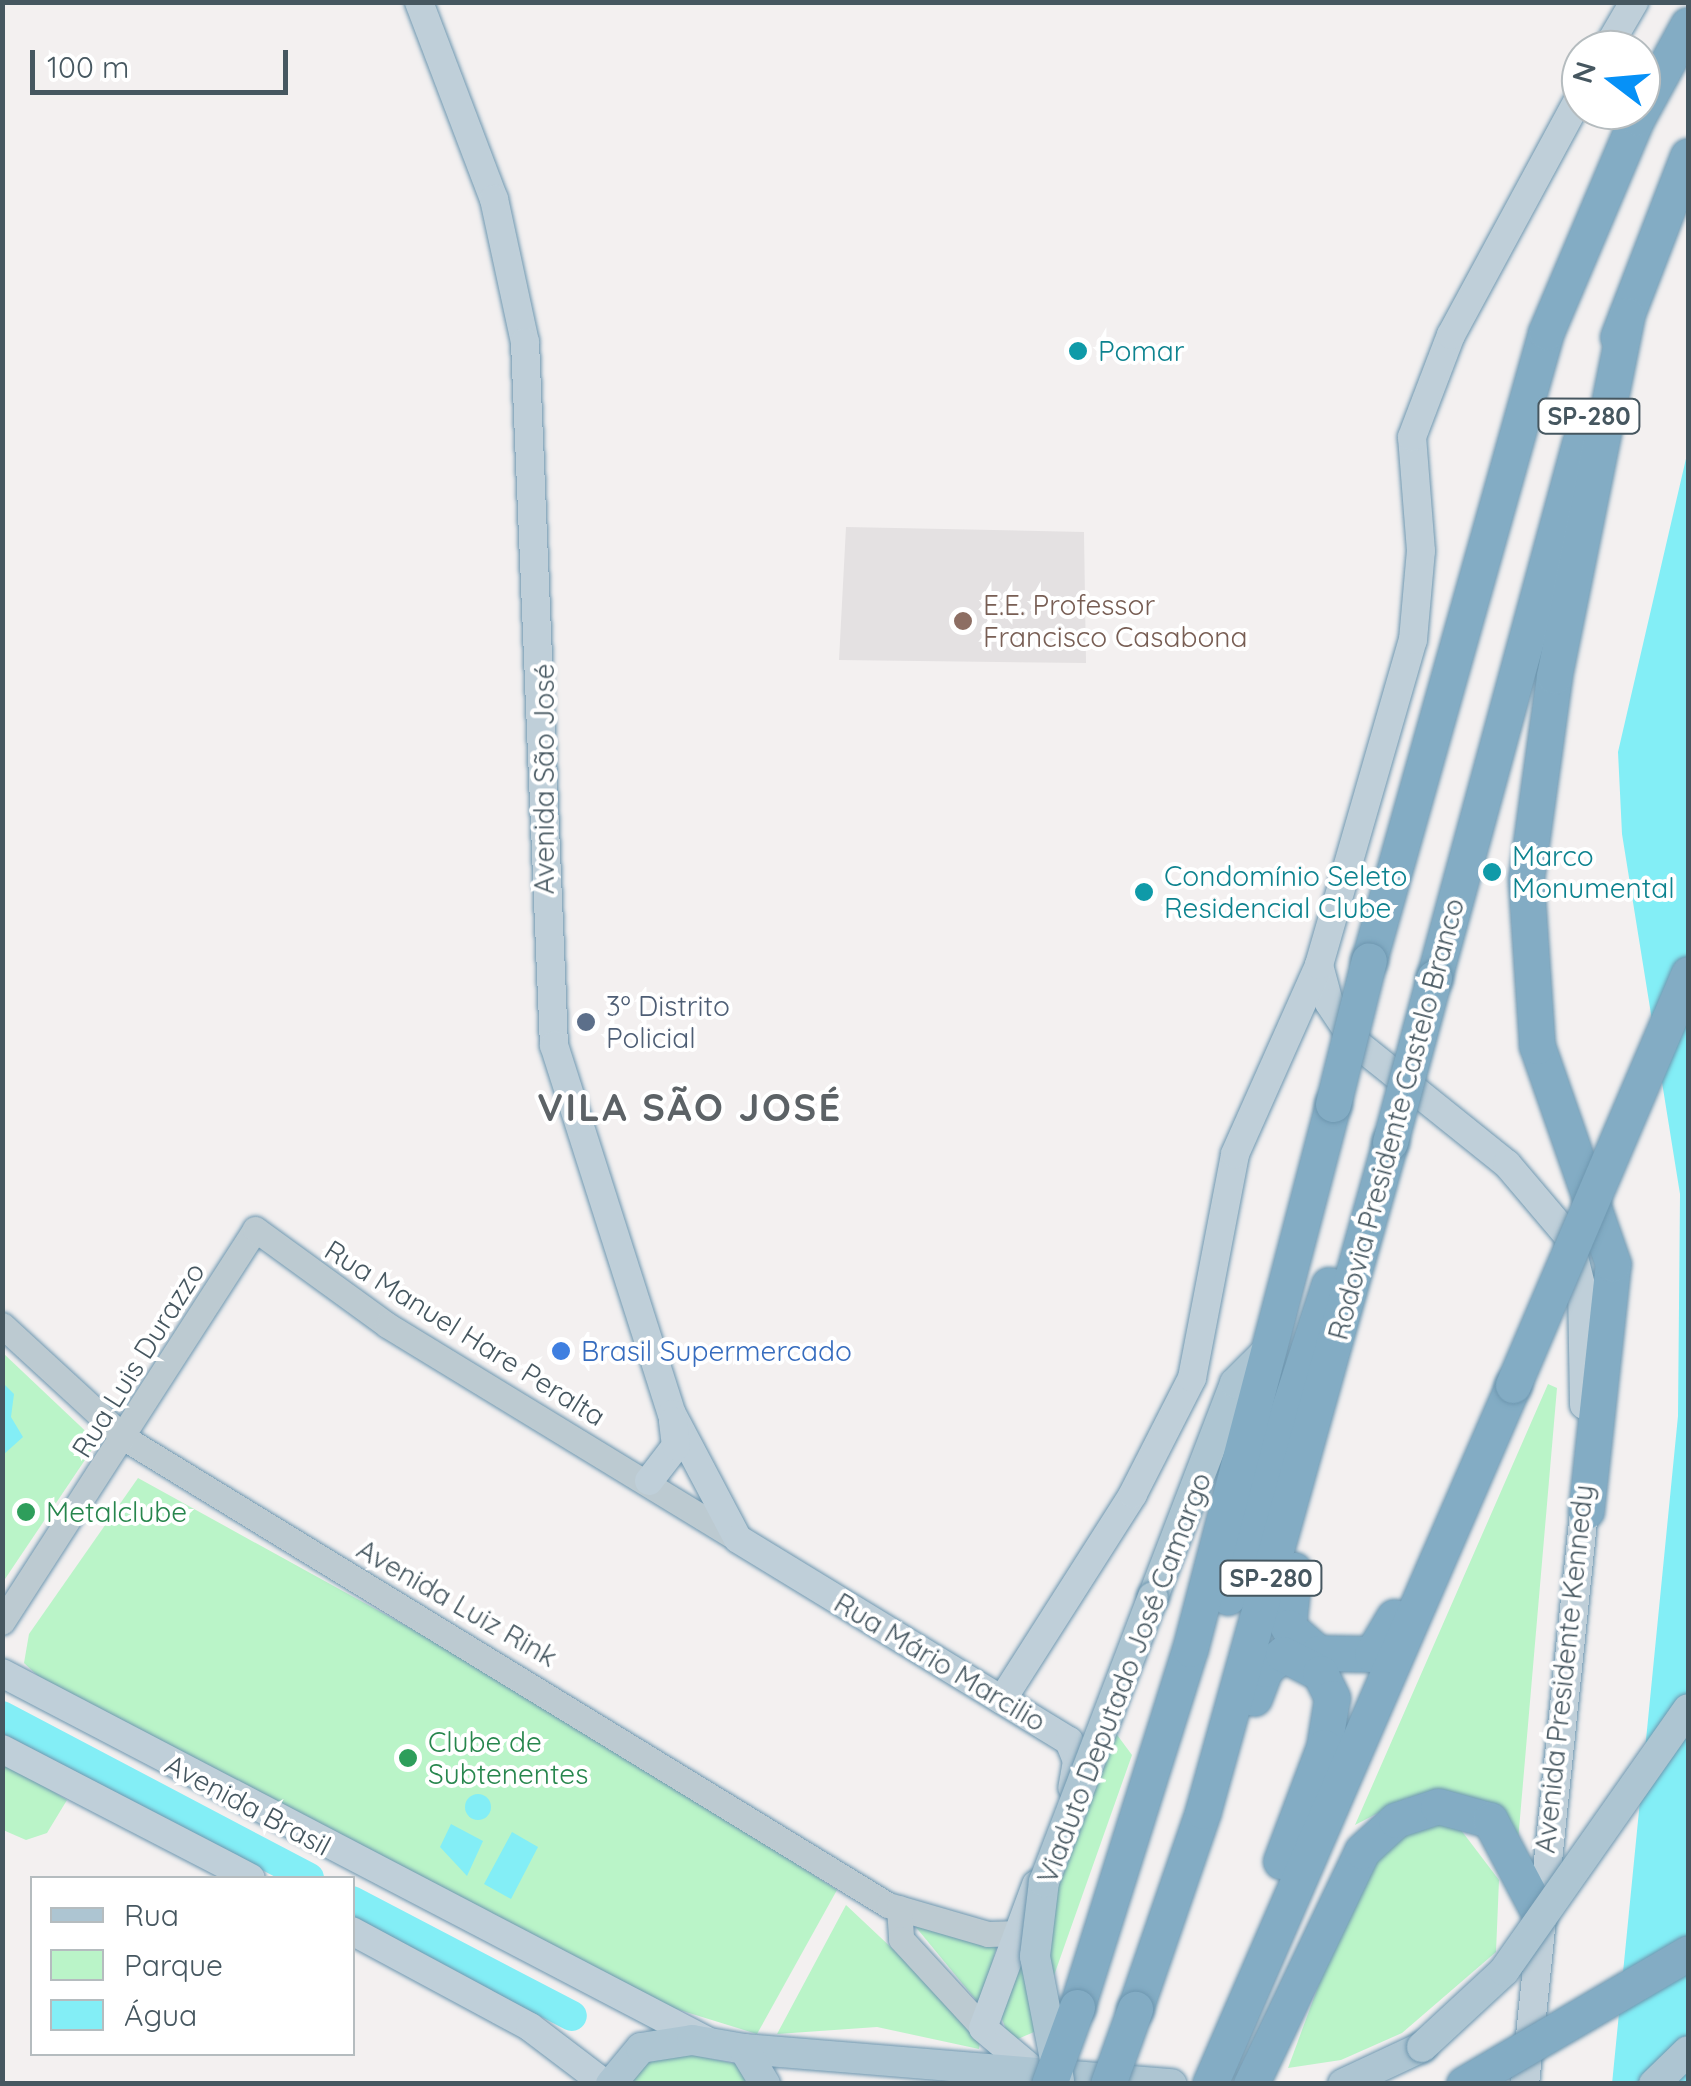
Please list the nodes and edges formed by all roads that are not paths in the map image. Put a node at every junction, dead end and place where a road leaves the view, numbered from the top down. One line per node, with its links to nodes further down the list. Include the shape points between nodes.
1 (418, 2): 14 (main road, Avenida São José, via 494,199 525,342 554,1045)
2 (1634, 2): 4 (main road)
3 (1688, 25): 13 (highway, bridge, via 1637,118 1546,332 1369,960)
4 (1618, 30)
5 (1562, 130): 8 (main road, via 1451,334 1412,436 1418,610)
6 (1688, 156): 7 (highway, Rodovia Presidente Castelo Branco / SP-280)
7 (1627, 315): 10 (highway, Rodovia Presidente Castelo Branco / SP-280, bridge, via 1548,540); 18 (highway, via 1557,658 1526,879 1536,1046 1614,1264)
8 (1319, 964): 18 (main road, Avenida Presidente Kennedy, via 1329,1003 1355,1042 1507,1164 1569,1237 1582,1289); 23 (main road, via 1234,1154 1207,1323 1181,1405)
9 (1688, 974): 20 (highway, bridge)
10 (1376, 1197): 16 (highway, Rodovia Presidente Castelo Branco / SP-280); 27 (highway, via 1340,1251 1159,1802)
11 (256, 1228): 15 (street, Rua Luis Durazzo); 17 (street, Rua Manuel Hare Peralta, via 417,1344)
12 (2, 1325): 15 (street, Avenida Luiz Rink)
13 (1270, 1348): 27 (highway); 42 (main road, Viaduto Deputado José Camargo, bridge, via 1236,1383 1044,1882 1035,1956)
14 (672, 1414): 17 (main road, via 676,1446); 19 (main road, Avenida São José)
15 (126, 1440): 21 (street, Rua Luis Durazzo); 29 (street, Avenida Luiz Rink)
16 (1301, 1473): 20 (highway, via 1311,1504 1284,1606 1288,1627 1310,1648 1337,1658 1380,1648 1411,1578); 26 (highway, Rodovia Presidente Castelo Branco / SP-280)
17 (649, 1481): 19 (street, Rua Mário Marcilio)
18 (1586, 1511): 30 (main road, Avenida Presidente Kennedy)
19 (738, 1538): 23 (main road, Rua Mário Marcilio)
20 (1442, 1552): 34 (highway)
21 (2, 1622)
22 (2, 1673): 36 (main road, Avenida Brasil)
23 (1002, 1700): 32 (main road, Rua Mário Marcilio, via 1069,1741 1077,1760)
24 (1688, 1710): 47 (main road, bridge, via 1504,1971 1422,2046)
25 (2, 1750): 28 (main road)
26 (1203, 1811): 34 (highway, via 1227,1785 1270,1661 1304,1660 1328,1684 1331,1713 1244,1960); 43 (highway, Rodovia Presidente Castelo Branco / SP-280, bridge)
27 (1136, 1828): 39 (highway, bridge, via 1077,2007)
28 (247, 1876)
29 (899, 1908): 32 (street, Avenida Luiz Rink, via 988,1934); 35 (street, via 901,1939)
30 (1538, 1911): 46 (highway, via 1490,1820 1452,1808 1414,1812 1362,1851); 49 (main road, Avenida Presidente Kennedy)
31 (355, 1933): 40 (main road, Avenida Brasil, via 530,2027)
32 (1019, 1933): 35 (main road, Rua Mário Marcilio)
33 (1688, 1953): 48 (highway, bridge)
34 (1244, 2005): 45 (highway)
35 (983, 2028): 39 (main road)
36 (711, 2042): 37 (main road, Avenida Brasil); 40 (main road, Avenida Brasil, via 641,2048)
37 (744, 2050): 39 (main road, Avenida Brasil); 41 (main road)
38 (1688, 2050): 50 (main road)
39 (1041, 2077): 44 (main road, Avenida Brasil)
40 (608, 2084)
41 (765, 2084)
42 (1061, 2084)
43 (1108, 2084)
44 (1172, 2084)
45 (1210, 2084)
46 (1250, 2084)
47 (1343, 2084)
48 (1464, 2084)
49 (1526, 2084)
50 (1654, 2084)

